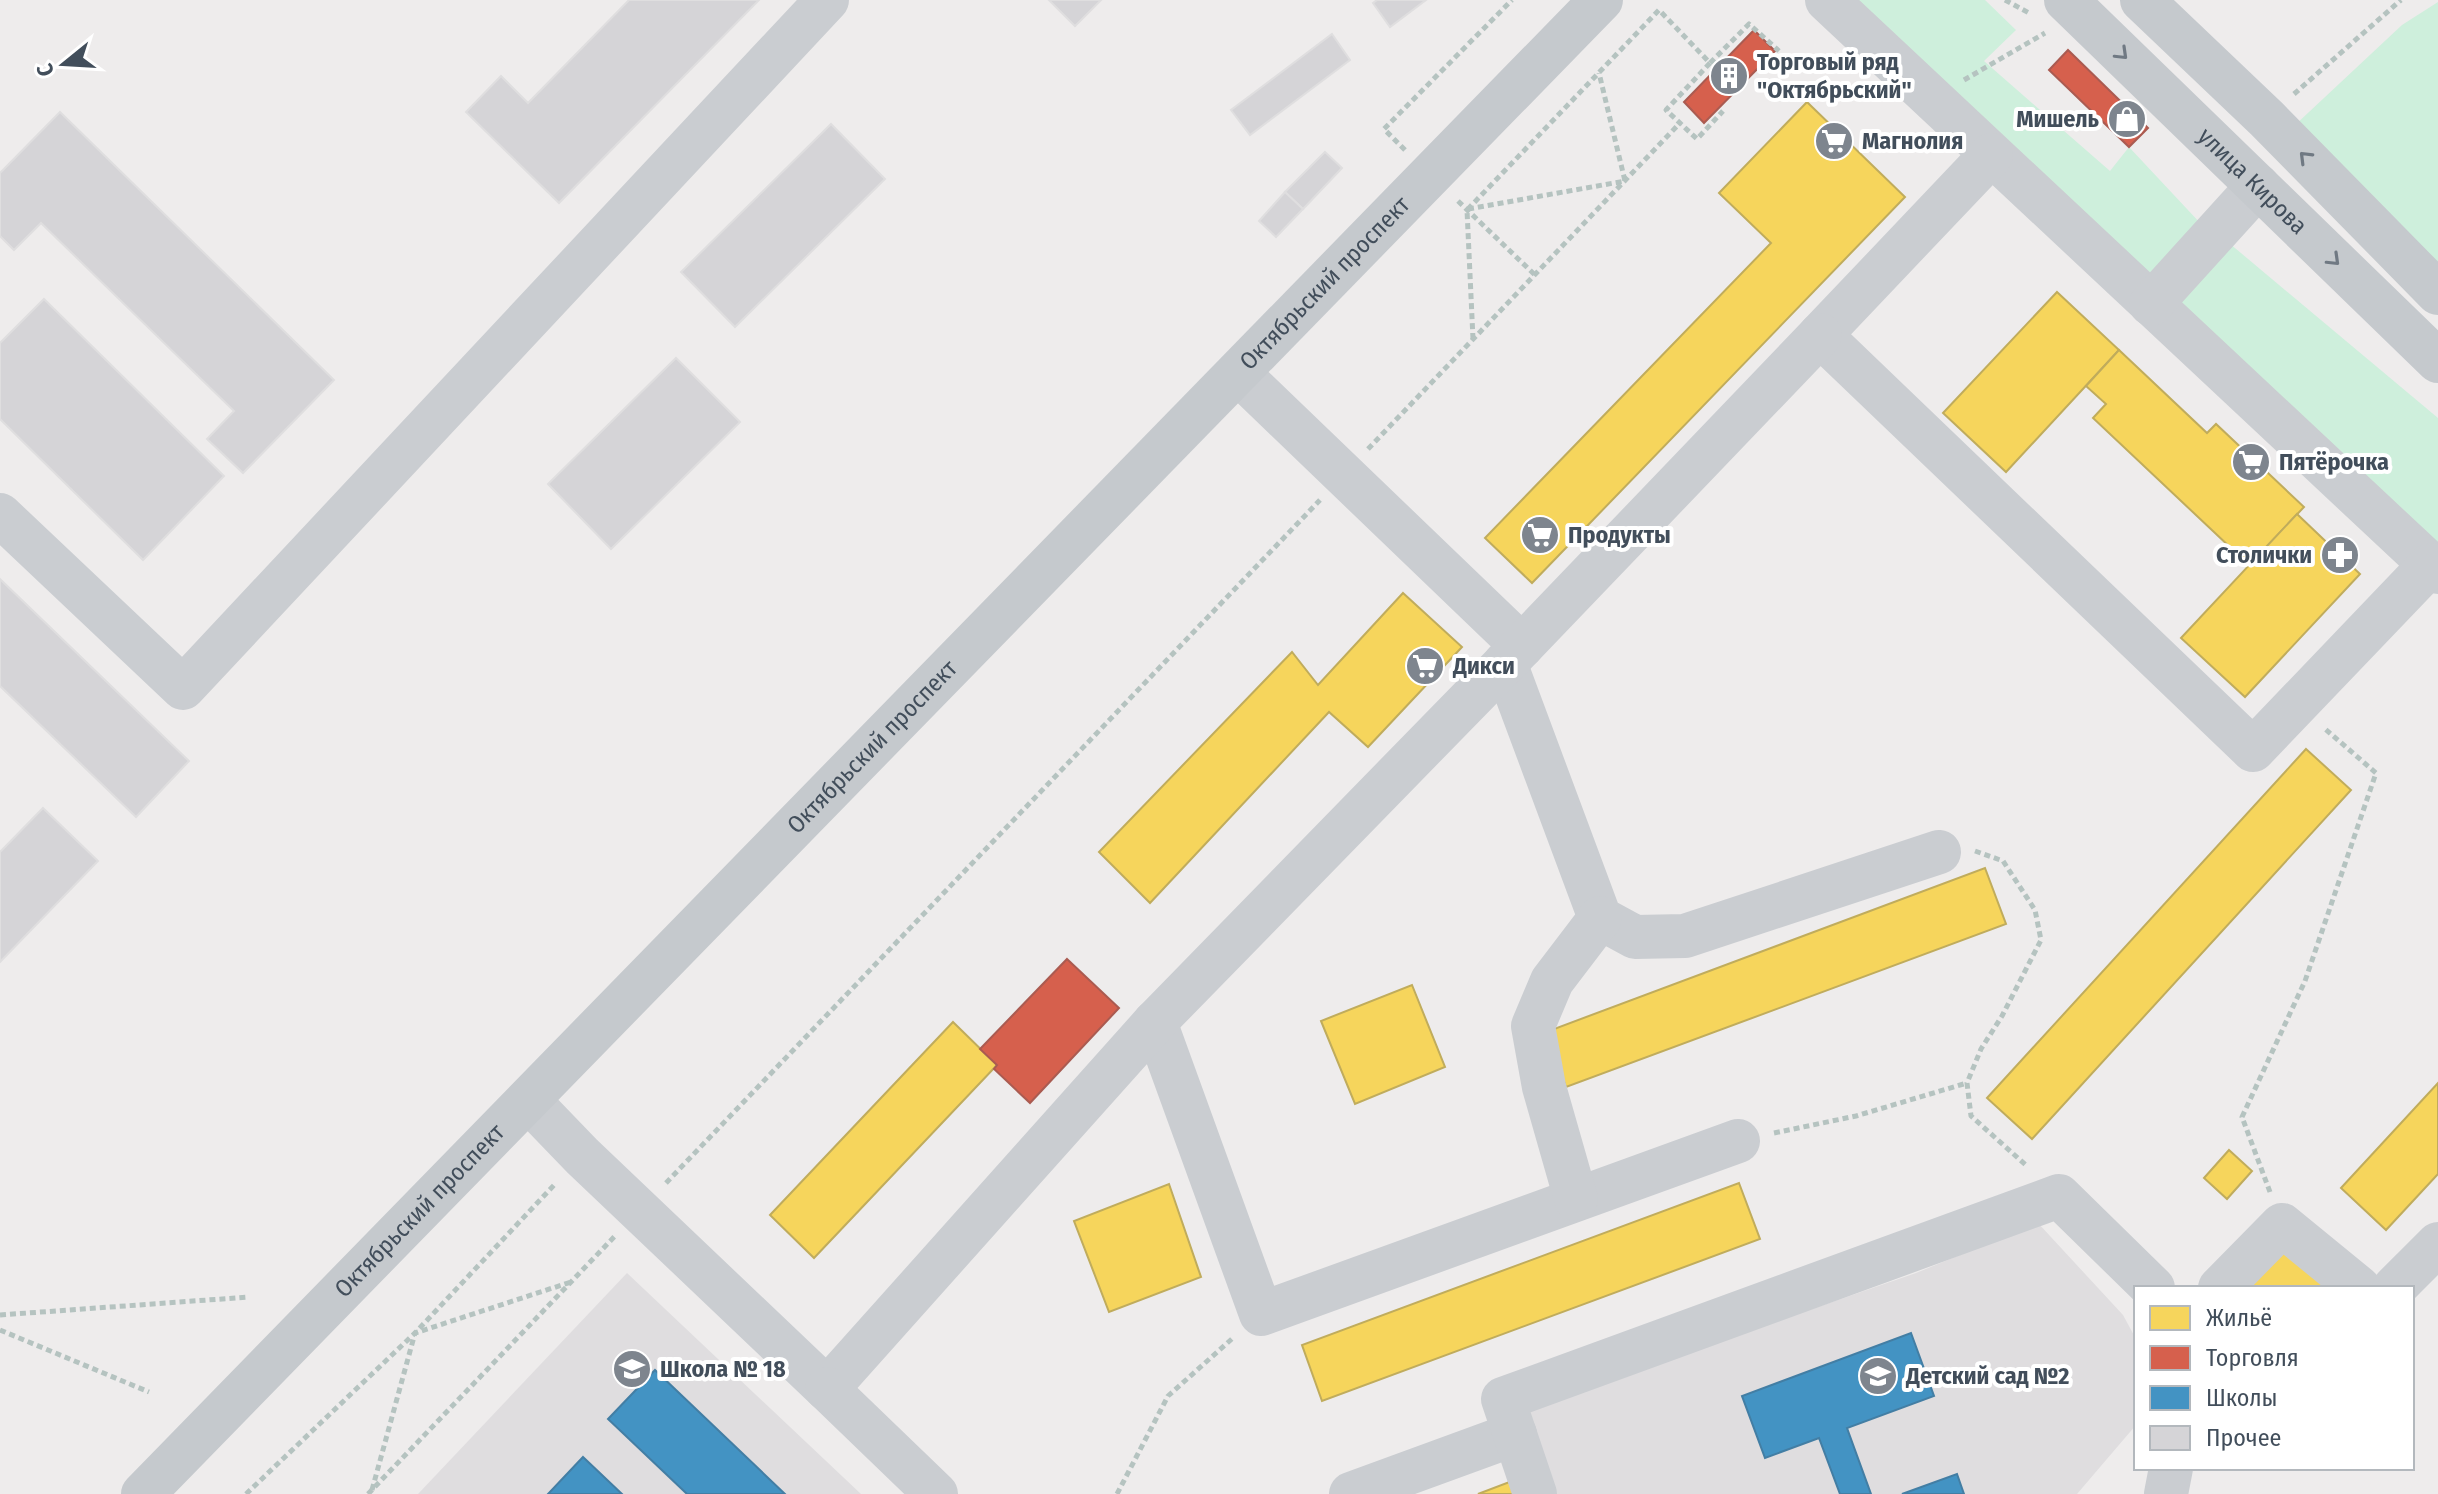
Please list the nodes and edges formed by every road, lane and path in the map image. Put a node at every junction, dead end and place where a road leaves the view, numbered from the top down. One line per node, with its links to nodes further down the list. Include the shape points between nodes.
1 (827, 0): 30 (street, via 183,688)
2 (1512, 0): 16 (path)
3 (1601, 0): 18 (main road, Октябрьский проспект)
4 (1827, 0): 12 (street)
5 (2005, 0): 8 (path)
6 (2142, 0): 14 (main road)
7 (2401, 0): 14 (path)
8 (2054, 16): 12 (path); 20 (main road, улица Кирова, one-way to 20)
9 (1779, 51): 10 (path, via 1749,24)
10 (1710, 63): 11 (path, via 1659,10); 15 (path, via 1666,110)
11 (1599, 73): 19 (path); 21 (path)
12 (1932, 98): 17 (street)
13 (1723, 111): 15 (path, via 1697,139)
14 (2267, 119): 23 (main road, one-way to 14)
15 (1680, 123): 19 (path)
16 (1384, 129)
17 (1991, 155): 24 (street); 25 (street)
18 (1431, 175): 21 (path); 28 (main road, Октябрьский проспект)
19 (1625, 181): 21 (path); 22 (path)
20 (2258, 186): 24 (street); 27 (main road, улица Кирова, one-way to 27)
21 (1467, 210): 22 (path); 26 (path)
22 (1535, 275): 26 (path)
23 (2438, 293)
24 (2151, 304): 31 (street)
25 (1820, 335): 32 (street); 33 (street, via 2253,750)
26 (1473, 339): 29 (path)
27 (2438, 361)
28 (1238, 373): 29 (street); 38 (main road, Октябрьский проспект)
29 (1344, 474): 32 (street); 43 (path)
30 (0, 515)
31 (2434, 568): 33 (street)
32 (1514, 655): 35 (street); 36 (street)
33 (2296, 704): 44 (path, via 2376,773 2305,981 2242,1117)
34 (1939, 852): 35 (street, via 1685,936 1635,937); 37 (path, via 1972,850 2003,861 2035,910 2041,940)
35 (1600, 918): 42 (street, via 1552,981 1533,1026 1544,1087)
36 (1155, 1022): 52 (street); 56 (street)
37 (1967, 1083): 39 (path, via 1856,1116); 41 (path, via 1971,1116)
38 (529, 1101): 40 (street); 61 (main road, Октябрьский проспект)
39 (1738, 1141): 42 (street)
40 (582, 1156): 43 (street); 55 (path)
41 (2059, 1196): 47 (street); 58 (street, via 1503,1399)
42 (1576, 1199): 52 (street)
43 (641, 1209): 46 (path); 56 (street)
44 (2282, 1225): 48 (street); 49 (street)
45 (2438, 1244): 50 (street)
46 (571, 1282): 55 (path); 60 (path)
47 (2151, 1286)
48 (2222, 1286)
49 (2357, 1286)
50 (2396, 1286)
51 (249, 1297): 53 (path)
52 (1261, 1314): 64 (path, via 1168,1396)
53 (0, 1315)
54 (0, 1330): 57 (path)
55 (415, 1333): 60 (path); 62 (path)
56 (827, 1389): 63 (street)
57 (149, 1392)
58 (1501, 1439): 65 (street); 66 (street)
59 (2171, 1470): 67 (street)
60 (370, 1492)
61 (143, 1494)
62 (246, 1494)
63 (936, 1494)
64 (1117, 1494)
65 (1351, 1494)
66 (1535, 1494)
67 (2166, 1494)

